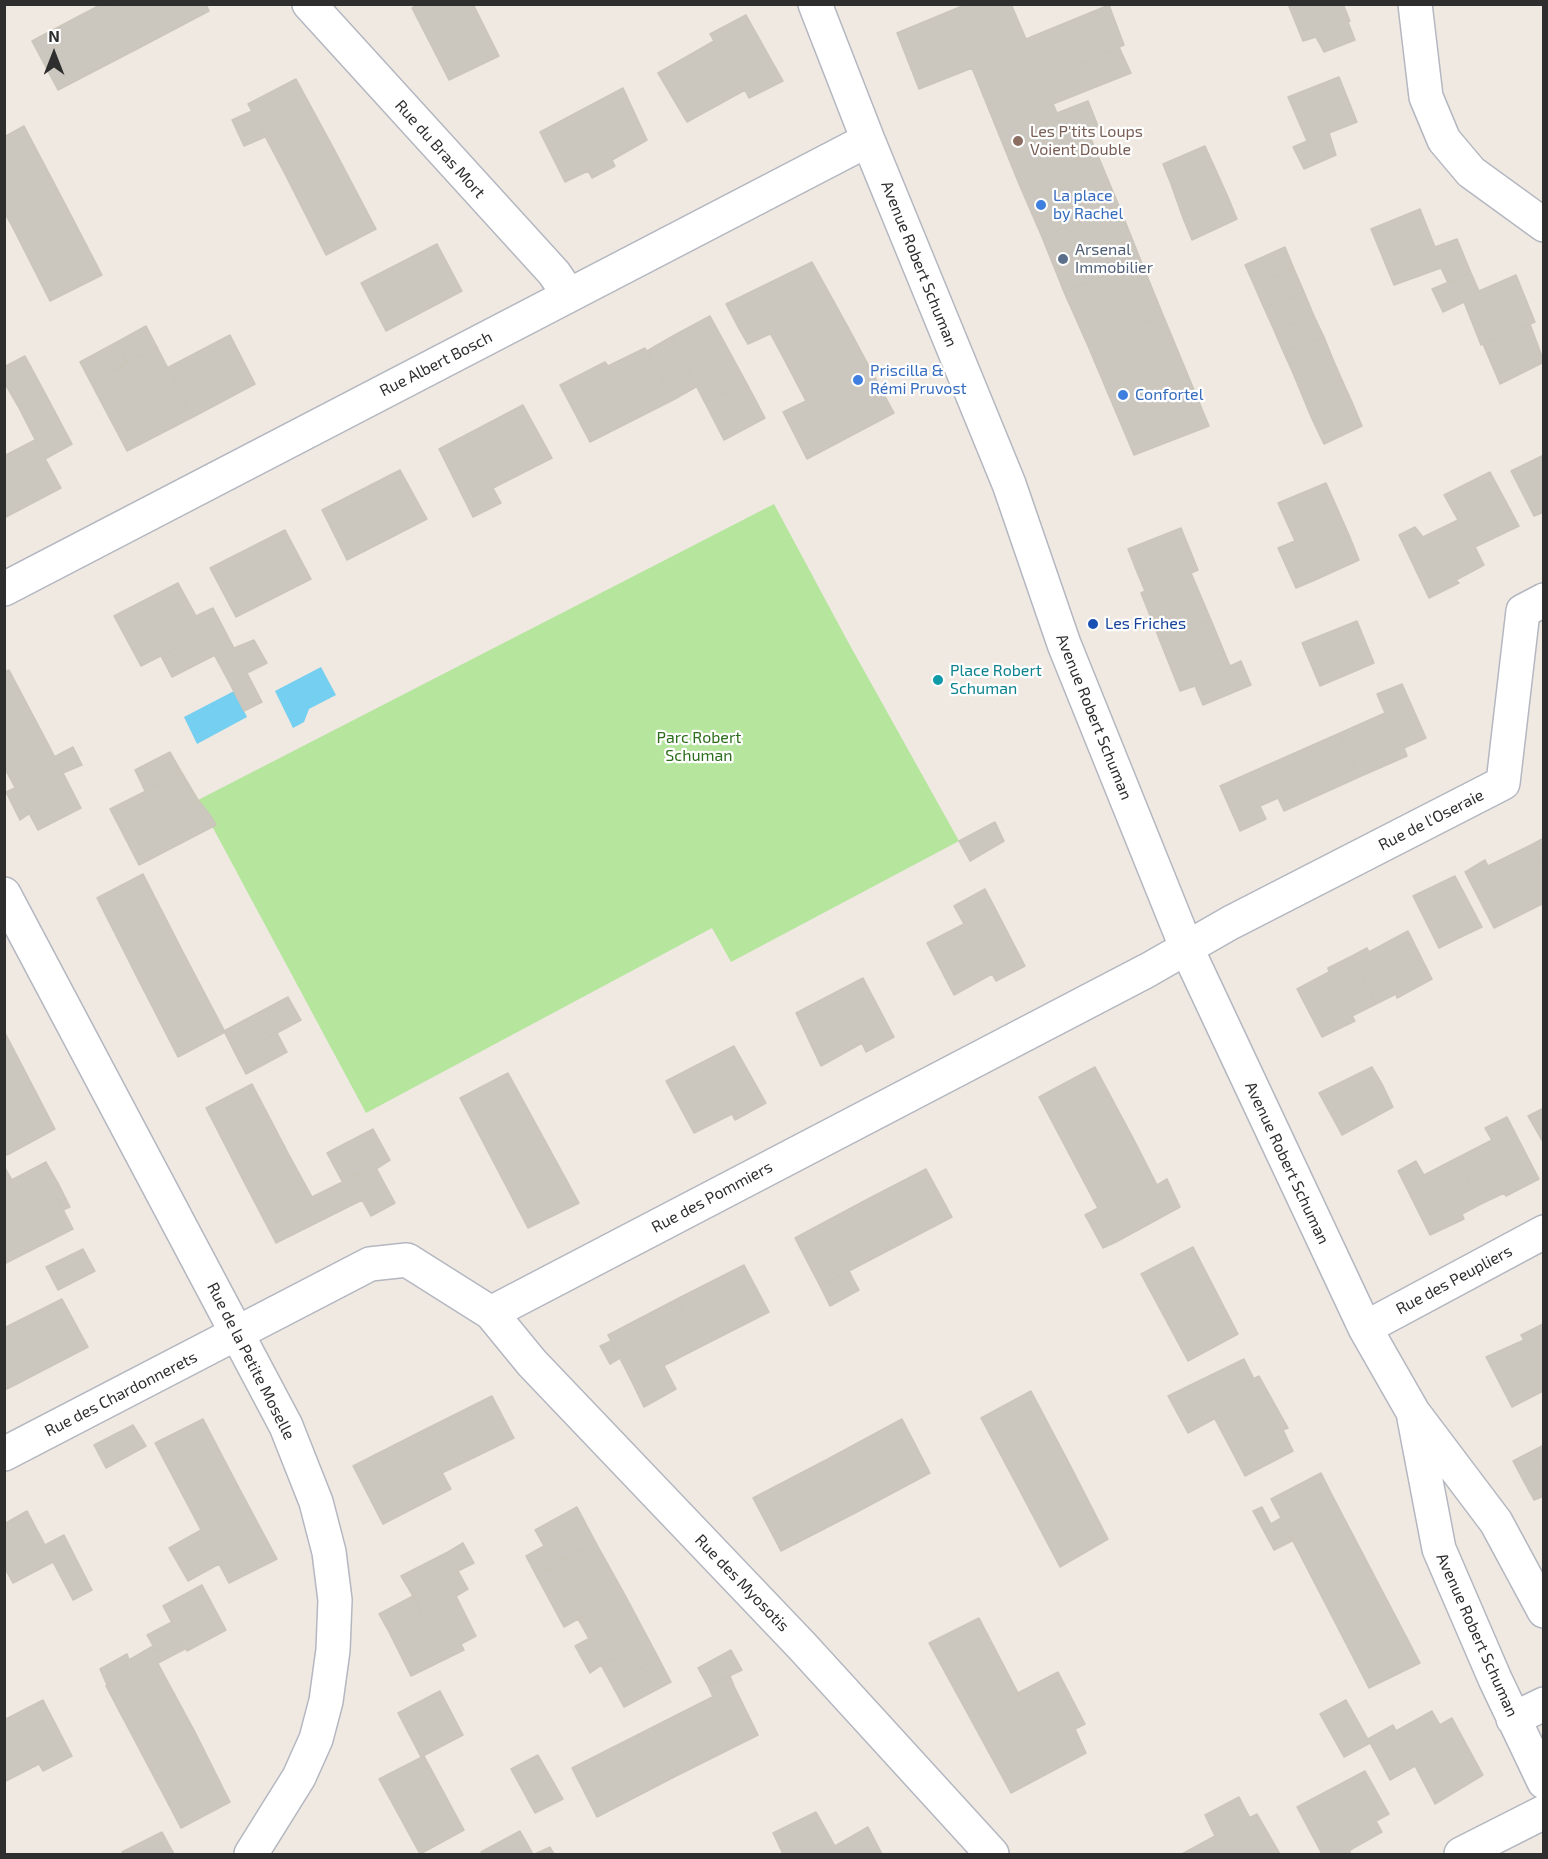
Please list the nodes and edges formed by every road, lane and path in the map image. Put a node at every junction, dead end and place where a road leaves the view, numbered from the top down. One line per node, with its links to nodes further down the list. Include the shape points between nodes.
1 (309, 4): 6 (street, Rue du Bras Mort, via 554,273)
2 (815, 4): 4 (street, Avenue Robert Schuman)
3 (1415, 4): 5 (street, via 1426,97 1444,140 1471,172)
4 (868, 140): 6 (street, Rue Albert Bosch); 10 (street, Avenue Robert Schuman, via 1009,484 1064,644)
5 (1544, 225)
6 (569, 295): 7 (street, Rue Albert Bosch)
7 (4, 589)
8 (1544, 600): 10 (street, Rue de l'Oseraie, via 1523,611 1503,783)
9 (4, 894): 14 (street, Rue de la Petite Moselle)
10 (1186, 949): 12 (street, Rue des Pommiers); 13 (street, Avenue Robert Schuman)
11 (1544, 1232): 13 (street, Rue des Peupliers)
12 (491, 1313): 14 (street, via 406,1260 370,1263); 23 (street, Rue des Myosotis, via 532,1363 802,1646)
13 (1365, 1328): 15 (street, Avenue Robert Schuman)
14 (238, 1334): 16 (street, Rue des Chardonnerets); 22 (street, Rue de la Petite Moselle, via 286,1426 316,1502 335,1600 333,1650 316,1739 299,1777)
15 (1413, 1412): 17 (street, Avenue Robert Schuman, via 1496,1522); 19 (street, Avenue Robert Schuman, via 1438,1549)
16 (4, 1454)
17 (1544, 1611)
18 (1544, 1704): 19 (street)
19 (1514, 1719): 20 (street, Avenue Robert Schuman)
20 (1544, 1782)
21 (1544, 1812): 24 (street)
22 (251, 1854)
23 (992, 1854)
24 (1461, 1854)

